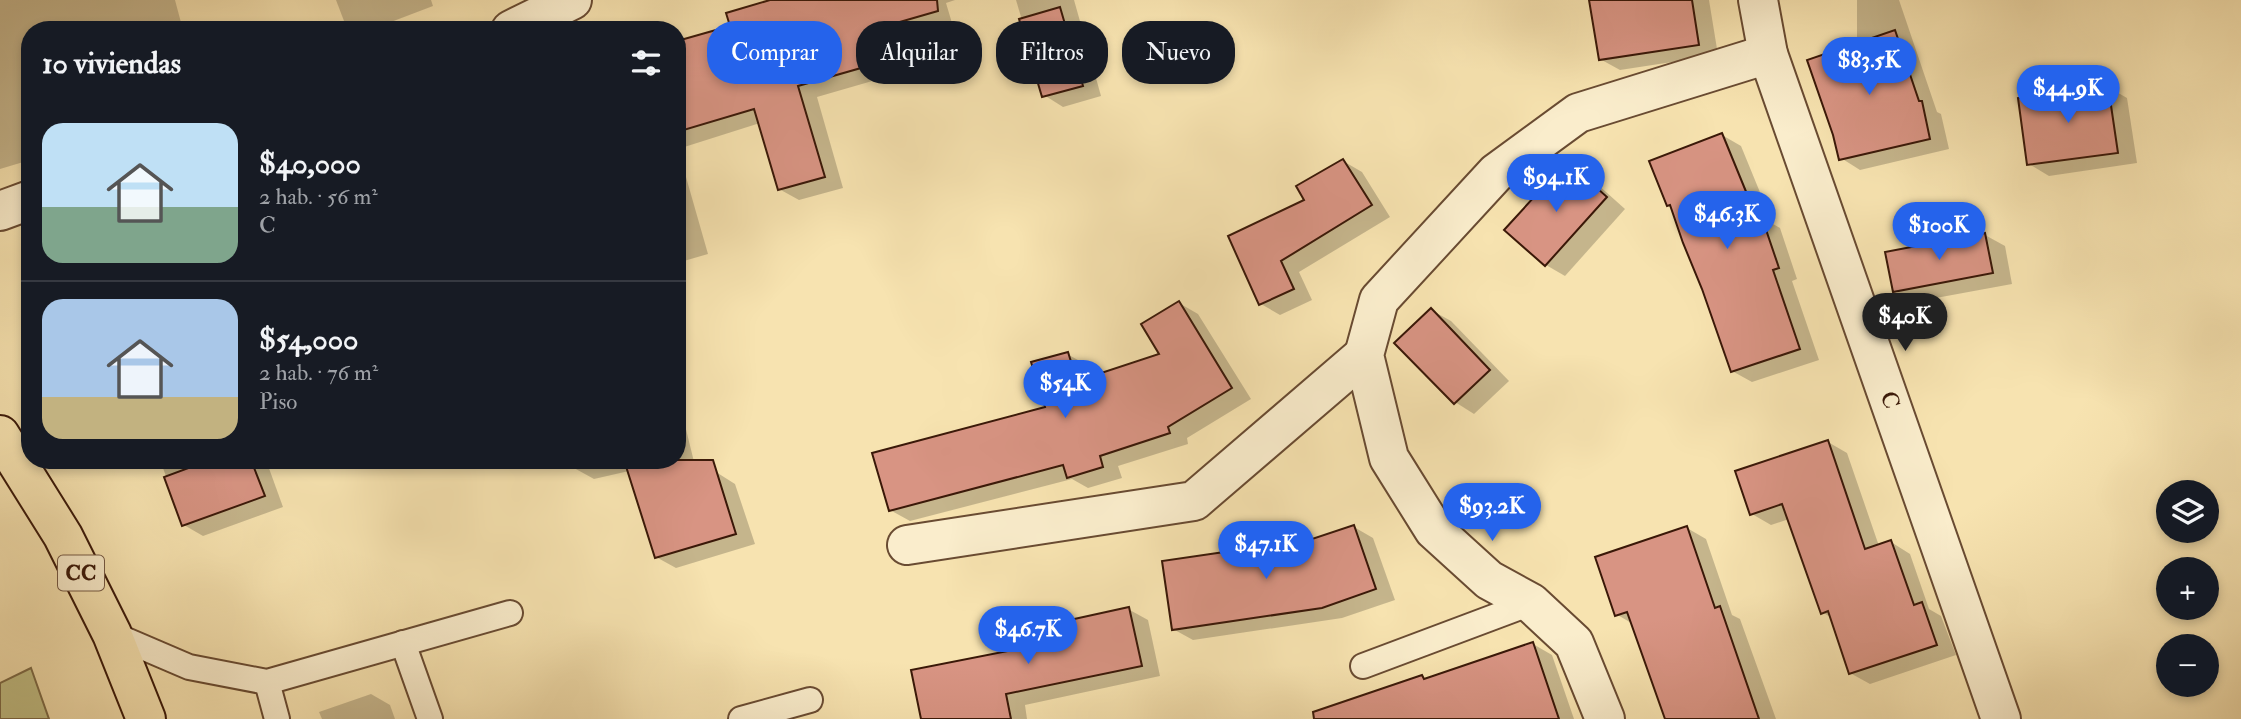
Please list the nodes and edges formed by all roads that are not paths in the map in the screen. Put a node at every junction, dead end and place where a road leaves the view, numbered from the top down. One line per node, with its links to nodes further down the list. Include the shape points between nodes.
1 (572, 0): 3 (street)
2 (1758, 0): 4 (street, C)
3 (518, 18)
4 (1768, 54): 7 (street, via 1578,113 1496,173 1379,300); 24 (street, C)
5 (21, 203): 6 (street)
6 (0, 211)
7 (1364, 355): 11 (street, via 1194,500); 12 (street, via 1389,458 1434,530 1489,580)
8 (0, 435): 9 (main road, CC)
9 (21, 468)
10 (22, 469): 14 (main road, CC, via 64,536)
11 (907, 545)
12 (1531, 603): 16 (lane); 23 (street, via 1574,643)
13 (510, 613): 15 (lane)
14 (111, 634): 17 (lane, via 189,667); 19 (main road, CC)
15 (403, 643): 17 (lane); 21 (lane)
16 (1363, 666)
17 (267, 682): 20 (lane)
18 (810, 700): 22 (lane)
19 (146, 719)
20 (277, 719)
21 (430, 719)
22 (741, 719)
23 (1605, 719)
24 (2001, 719)

